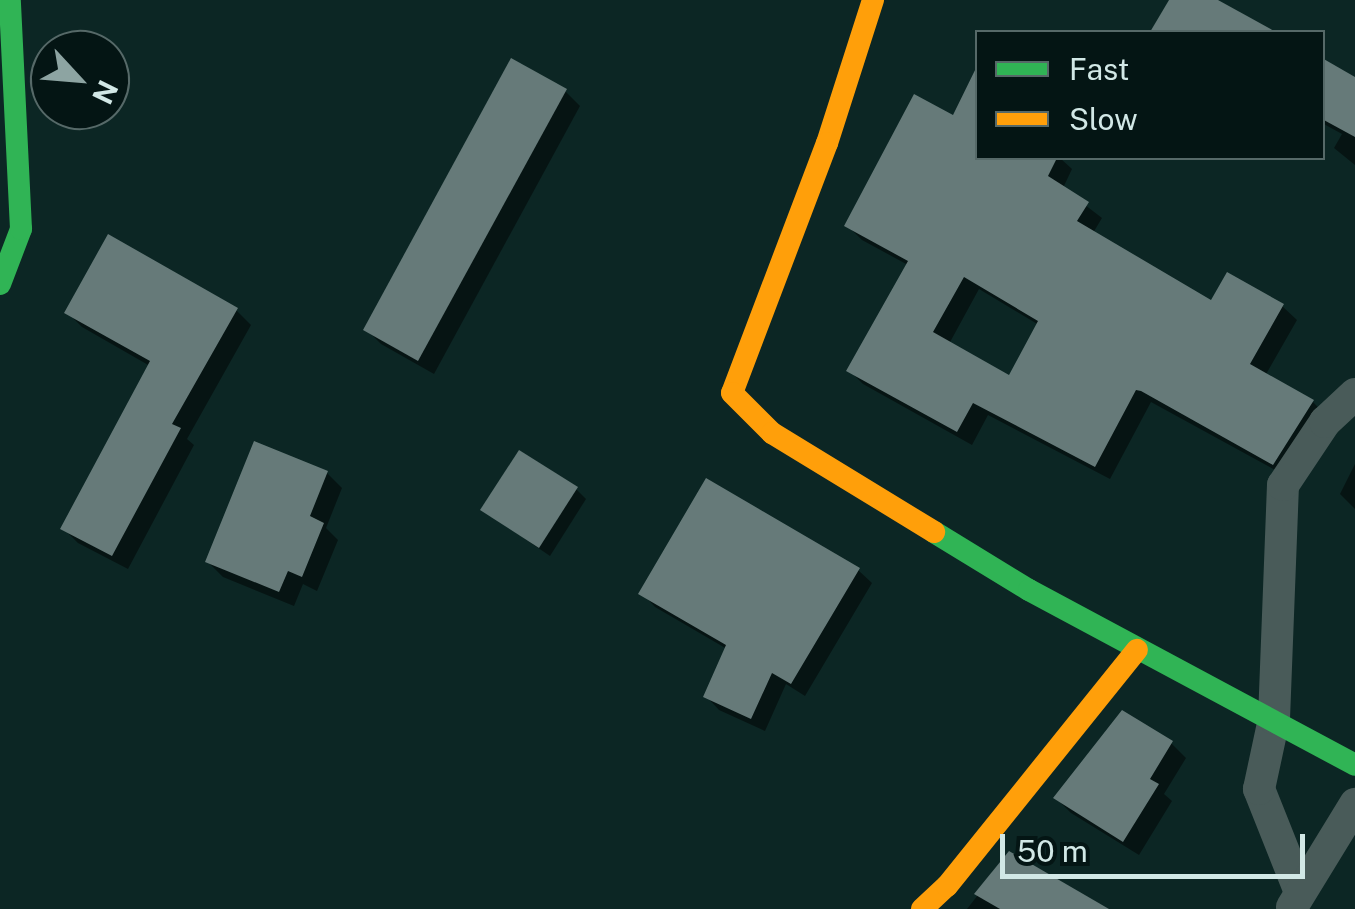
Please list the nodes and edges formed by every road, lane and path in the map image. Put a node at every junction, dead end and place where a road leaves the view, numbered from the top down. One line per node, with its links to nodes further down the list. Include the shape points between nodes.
1 (10, 0): 3 (street, via 22,229)
2 (873, 0): 5 (street, via 828,143 732,394 772,433)
3 (0, 284)
4 (1355, 394): 6 (street, via 1325,422 1283,485)
5 (1137, 650): 6 (street); 10 (street)
6 (1274, 719): 7 (street); 9 (street, via 1259,789)
7 (1355, 765)
8 (1355, 804): 9 (street)
9 (1296, 901)
10 (922, 909)

